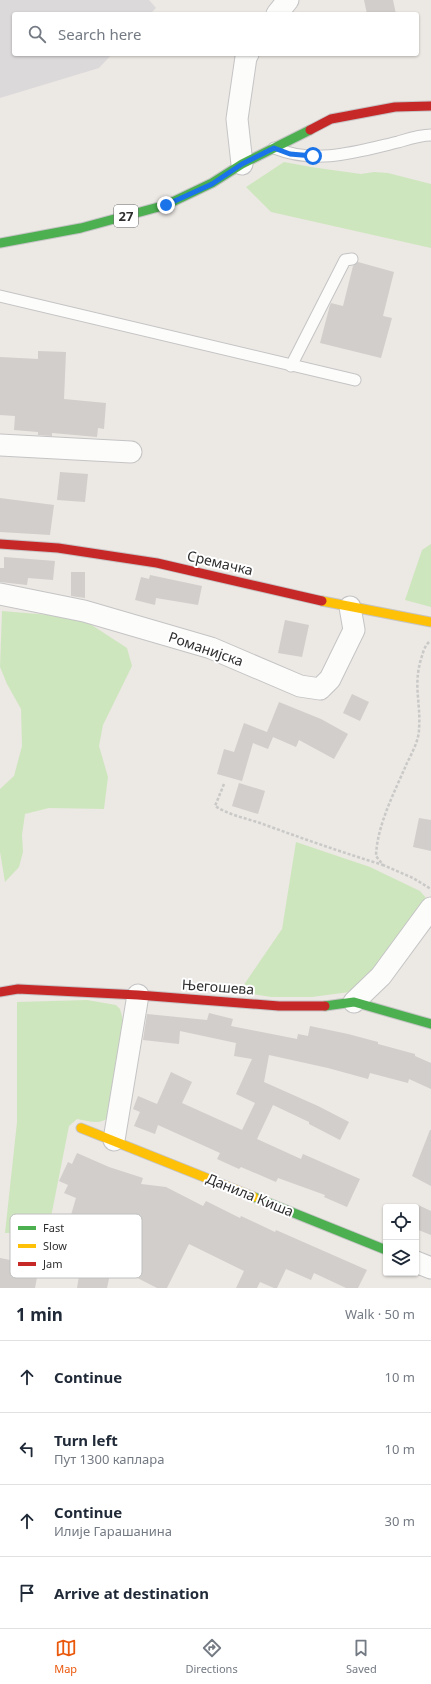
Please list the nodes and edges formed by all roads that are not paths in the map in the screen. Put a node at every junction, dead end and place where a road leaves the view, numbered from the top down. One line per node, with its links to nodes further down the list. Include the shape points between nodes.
1 (288, 0): 2 (street)
2 (279, 12)
3 (247, 56): 7 (street, via 237,119)
4 (431, 106): 6 (street, 27, via 395,107 331,119)
5 (431, 135): 6 (lane, via 339,156 290,154)
6 (274, 148): 7 (street, 27)
7 (242, 164): 8 (street, 27, via 212,184 166,205 81,228)
8 (0, 242)
9 (352, 259): 11 (lane, via 345,260)
10 (0, 296): 11 (lane)
11 (290, 366): 12 (lane)
12 (355, 380)
13 (0, 445): 14 (street)
14 (131, 452)
15 (0, 544): 17 (street, Сремачка, via 58,548 157,563)
16 (0, 594): 17 (street, Романијска, via 84,611 211,648 300,686 320,689 330,678 354,630)
17 (350, 607): 18 (street, Сремачка)
18 (431, 622)
19 (431, 908): 22 (street, via 381,976)
20 (0, 992): 21 (street, Његошева, via 18,989)
21 (138, 995): 22 (street, Његошева, via 279,1006 324,1006); 25 (street)
22 (354, 1002): 23 (street, Његошева)
23 (431, 1024)
24 (81, 1128): 25 (street, Данила Киша)
25 (114, 1140): 26 (street, Данила Киша)
26 (383, 1249)
27 (419, 1263): 28 (street)
28 (431, 1268)

